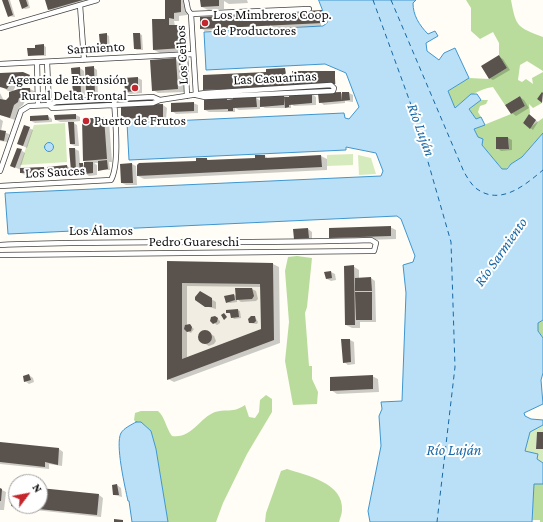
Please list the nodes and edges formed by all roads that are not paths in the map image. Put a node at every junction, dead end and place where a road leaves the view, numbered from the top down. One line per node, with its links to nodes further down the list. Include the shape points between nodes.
1 (97, 0): 3 (street)
2 (186, 0): 5 (street, Los Ceibos)
3 (80, 5): 6 (street); 9 (street)
4 (309, 9): 5 (street)
5 (191, 14): 8 (street, Los Ceibos)
6 (0, 28)
7 (185, 54): 8 (street, Sarmiento); 9 (street, Sarmiento); 14 (street)
8 (193, 54): 13 (street, Los Ceibos)
9 (84, 60): 11 (street, Sarmiento)
10 (37, 62): 11 (street, Sarmiento); 12 (street, Sarmiento); 16 (street)
11 (47, 62): 17 (street)
12 (0, 64)
13 (196, 95): 13 (street, Las Casuarinas, via 258,95 333,91 334,88 331,85); 14 (street, Las Casuarinas)
14 (187, 96): 15 (street, Las Casuarinas, via 153,103)
15 (114, 102): 17 (street, Las Casuarinas, via 52,108); 19 (street, Los Sauces, via 114,174 111,180)
16 (38, 105): 17 (street, Las Casuarinas); 18 (street, Las Casuarinas, via 24,108)
17 (49, 105)
18 (0, 171)
19 (0, 186)
20 (371, 240): 22 (street, Los Álamos); 24 (street, Pedro Guareschi, via 376,243 374,250)
21 (127, 242): 22 (street, Los Álamos); 23 (street, Los Álamos); 25 (street)
22 (311, 242): 24 (street)
23 (0, 245): 26 (street)
24 (312, 252): 25 (street, Pedro Guareschi)
25 (128, 253): 26 (street, Pedro Guareschi)
26 (0, 255)

